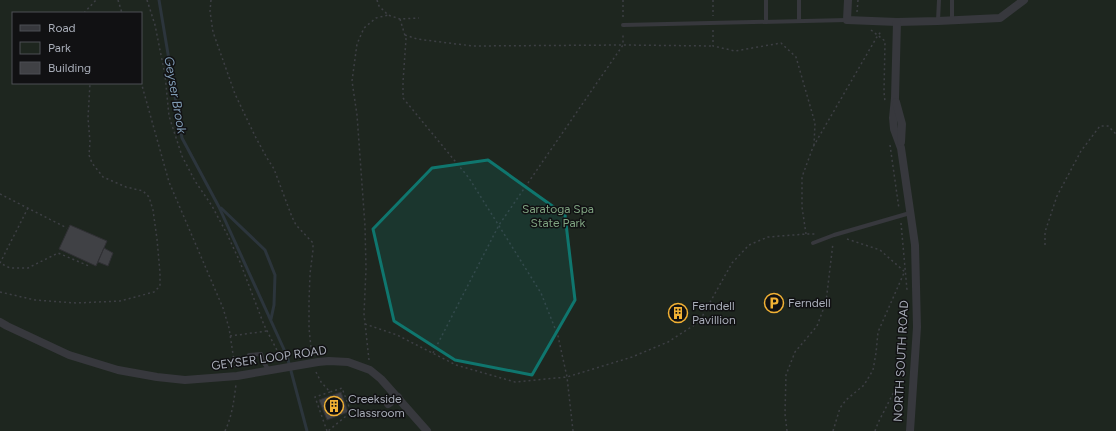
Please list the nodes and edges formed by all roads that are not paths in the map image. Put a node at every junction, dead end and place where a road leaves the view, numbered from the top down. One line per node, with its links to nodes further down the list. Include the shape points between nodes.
1 (766, 0): 11 (lane)
2 (799, 0): 8 (lane)
3 (848, 0): 7 (street)
4 (939, 0): 9 (lane)
5 (952, 0): 10 (lane)
6 (1024, 0): 10 (street, via 1000,18)
7 (847, 20): 8 (lane); 12 (street)
8 (799, 21): 11 (lane)
9 (938, 21): 10 (street); 12 (street)
10 (952, 21)
11 (766, 22): 13 (lane)
12 (897, 22): 14 (street, NORTH SOUTH ROAD, via 895,98 902,124 900,148)
13 (623, 25)
14 (911, 213): 15 (lane); 22 (street, NORTH SOUTH ROAD, via 915,245 917,327)
15 (813, 243)
16 (0, 322): 18 (street, GEYSER LOOP ROAD, via 69,355 118,370 157,377 185,380 237,376)
17 (249, 355): 18 (lane, via 261,354)
18 (269, 370): 19 (street, GEYSER LOOP ROAD, via 309,363 348,362 370,370)
19 (398, 397): 20 (street); 21 (street, GEYSER LOOP ROAD)
20 (388, 404)
21 (427, 431)
22 (910, 431)

